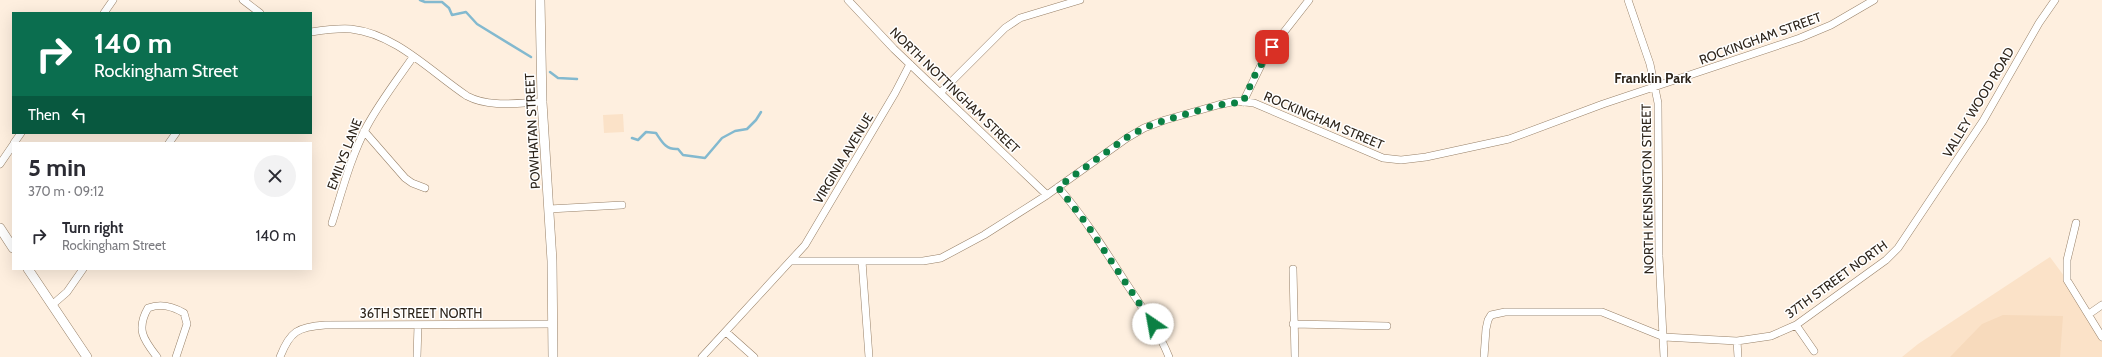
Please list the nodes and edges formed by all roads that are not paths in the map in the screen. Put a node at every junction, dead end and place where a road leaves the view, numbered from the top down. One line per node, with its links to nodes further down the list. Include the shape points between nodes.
1 (113, 0): 10 (street)
2 (243, 0): 11 (street)
3 (540, 0): 17 (street, POWHATAN STREET)
4 (848, 0): 14 (street, NORTH NOTTINGHAM STREET)
5 (1080, 0): 16 (street, via 1020,18 1005,28)
6 (1309, 0): 18 (street, via 1266,56)
7 (1628, 0): 15 (street, NORTH KENSINGTON STREET)
8 (1874, 0): 15 (street, ROCKINGHAM STREET, via 1831,25 1800,38)
9 (2055, 0): 27 (street, VALLEY WOOD ROAD, via 1983,121)
10 (105, 12)
11 (259, 12)
12 (312, 32): 13 (street, via 335,29 362,31 385,39)
13 (413, 57): 17 (street, via 473,100 489,104); 19 (street, EMILYS LANE)
14 (910, 64): 16 (street, NORTH NOTTINGHAM STREET); 32 (street, VIRGINIA AVENUE, via 808,240)
15 (1656, 87): 18 (street, ROCKINGHAM STREET, via 1509,139 1434,156 1401,160 1390,160 1374,155 1254,103); 46 (street, NORTH KENSINGTON STREET, via 1659,256)
16 (941, 92): 24 (street, NORTH NOTTINGHAM STREET)
17 (542, 102): 26 (street, POWHATAN STREET)
18 (1243, 102): 22 (street, ROCKINGHAM STREET, via 1210,107 1144,128)
19 (364, 131): 23 (street, via 405,178); 28 (street, EMILYS LANE)
20 (12, 147): 21 (street)
21 (0, 164)
22 (1058, 187): 24 (street, ROCKINGHAM STREET); 59 (street, via 1082,217 1128,286 1161,337)
23 (425, 188)
24 (1047, 195): 33 (street, ROCKINGHAM STREET, via 941,258 923,261)
25 (622, 205): 26 (street)
26 (549, 209): 40 (street, POWHATAN STREET)
27 (1920, 215): 43 (street, 37TH STREET NORTH, via 1898,248 1886,260)
28 (332, 223)
29 (2076, 223): 39 (street, via 2067,260 2067,280)
30 (0, 228): 31 (street)
31 (12, 246)
32 (791, 261): 33 (street, ROCKINGHAM STREET); 45 (street, VIRGINIA AVENUE)
33 (862, 262): 58 (street)
34 (1293, 269): 41 (street)
35 (29, 270): 37 (street)
36 (82, 270): 37 (street, via 67,292)
37 (52, 305): 50 (street)
38 (2102, 305): 39 (street)
39 (2089, 314): 47 (street)
40 (552, 324): 42 (street, 36TH STREET NORTH); 55 (street, POWHATAN STREET)
41 (1293, 324): 44 (street); 60 (street)
42 (418, 325): 53 (street, 36TH STREET NORTH, via 307,326 293,333); 54 (street)
43 (1796, 325): 48 (street, 37TH STREET NORTH, via 1772,336); 49 (street)
44 (1387, 326)
45 (726, 332): 56 (street, VIRGINIA AVENUE); 57 (street)
46 (1664, 336): 48 (street, 37TH STREET NORTH); 61 (street, 37TH STREET NORTH, via 1602,312 1505,312 1491,315 1488,320); 62 (street, NORTH KENSINGTON STREET)
47 (2102, 337)
48 (1737, 341): 63 (street)
49 (1814, 351)
50 (87, 357)
51 (157, 357): 52 (street, via 142,332 141,319 148,308 158,304 184,313 187,324)
52 (176, 357)
53 (280, 357)
54 (417, 357)
55 (553, 357)
56 (702, 357)
57 (754, 357)
58 (869, 357)
59 (1169, 357)
60 (1295, 357)
61 (1484, 357)
62 (1664, 357)
63 (1738, 357)

